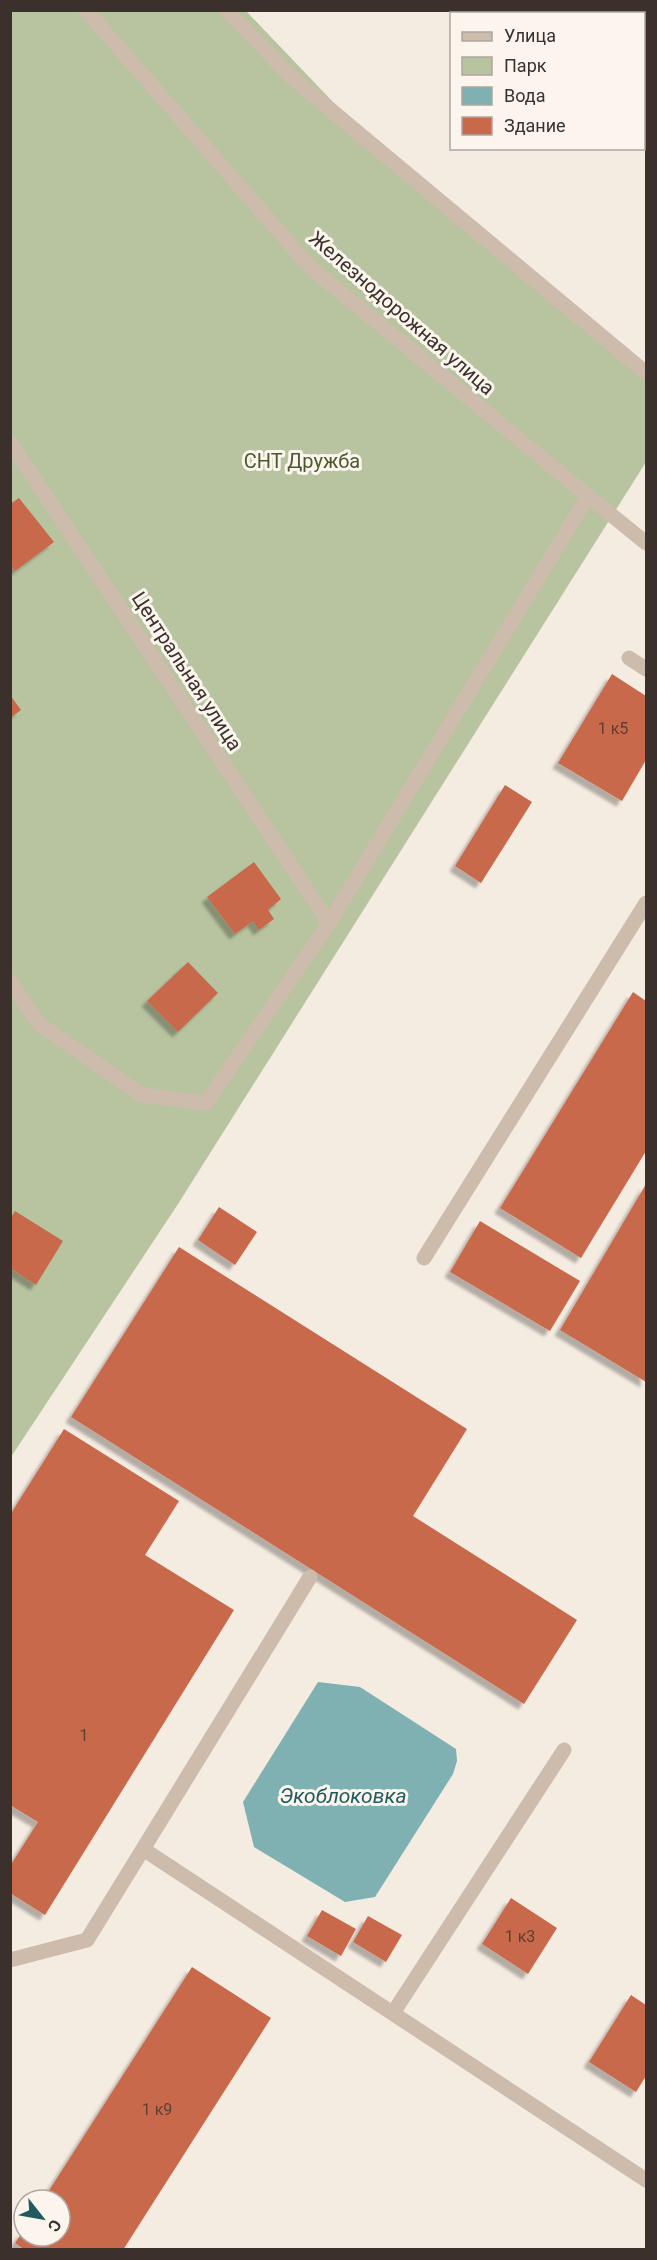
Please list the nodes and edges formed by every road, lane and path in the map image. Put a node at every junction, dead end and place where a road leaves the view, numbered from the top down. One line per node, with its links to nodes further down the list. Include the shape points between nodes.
1 (86, 10): 5 (street, Железнодорожная улица, via 310,267)
2 (227, 10): 3 (street, via 290,76)
3 (646, 373)
4 (10, 442): 10 (street, Центральная улица)
5 (588, 496): 6 (street, Железнодорожная улица); 10 (street)
6 (646, 543)
7 (629, 658): 8 (street)
8 (646, 669)
9 (646, 903): 12 (street)
10 (329, 923): 11 (street, via 206,1103 142,1095 39,1024)
11 (10, 981)
12 (424, 1258)
13 (310, 1577): 15 (street)
14 (564, 1750): 17 (street)
15 (143, 1849): 16 (street, via 87,1940); 17 (street)
16 (10, 1960)
17 (393, 2013): 18 (street)
18 (646, 2180)

